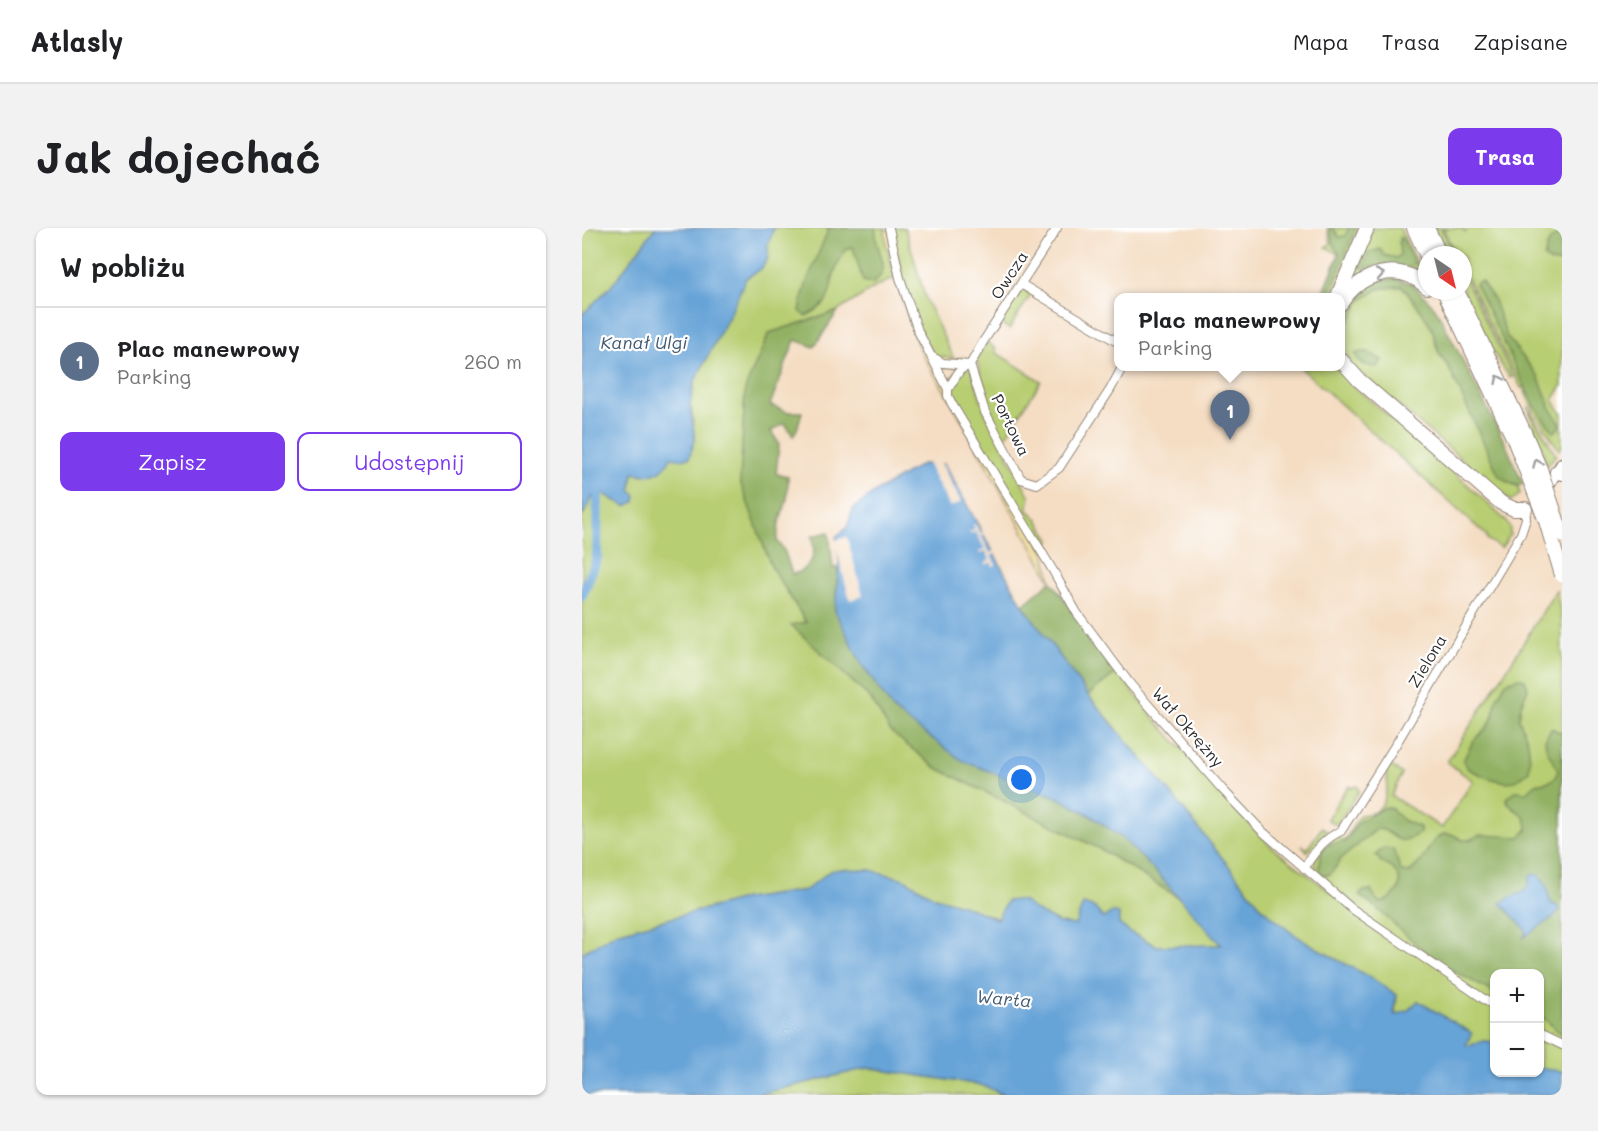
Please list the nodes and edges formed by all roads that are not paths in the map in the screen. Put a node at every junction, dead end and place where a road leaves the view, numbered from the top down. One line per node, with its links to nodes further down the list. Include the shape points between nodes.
1 (889, 228): 17 (street, Wał Okrężny, via 900,278 918,332)
2 (1057, 228): 9 (street, Owcza)
3 (1368, 228): 10 (main road)
4 (1414, 228): 6 (main road)
5 (1426, 228): 7 (main road)
6 (1422, 246)
7 (1435, 246)
8 (1418, 280): 11 (main road, one-way to 8, via 1356,284 1384,273 1405,274)
9 (1021, 284): 15 (street); 18 (street, Owcza)
10 (1339, 293)
11 (1345, 297)
12 (1437, 300): 16 (main road)
13 (1448, 300): 16 (main road)
14 (1461, 300): 22 (main road, one-way to 14)
15 (1114, 340)
16 (1472, 350): 22 (main road)
17 (931, 356): 18 (street, via 943,363); 21 (street, Wał Okrężny)
18 (970, 365): 20 (street, Portowa, via 985,412 1021,479 1036,484 1059,468); 21 (street, via 960,370)
19 (1345, 366): 24 (main road, via 1501,503 1514,509)
20 (1120, 371)
21 (948, 389): 27 (street, Wał Okrężny, via 952,404 1077,613 1107,654 1230,797)
22 (1519, 435): 25 (main road, one-way to 22, bridge, via 1540,470); 26 (main road, bridge)
23 (1560, 470): 24 (street, via 1542,497)
24 (1525, 508): 27 (street, Zielona, via 1521,534 1396,744 1341,831 1329,836)
25 (1562, 535)
26 (1562, 575)
27 (1305, 868): 28 (street, Wał Okrężny, via 1351,908)
28 (1490, 1003)
29 (1544, 1036): 30 (street)
30 (1562, 1045)

